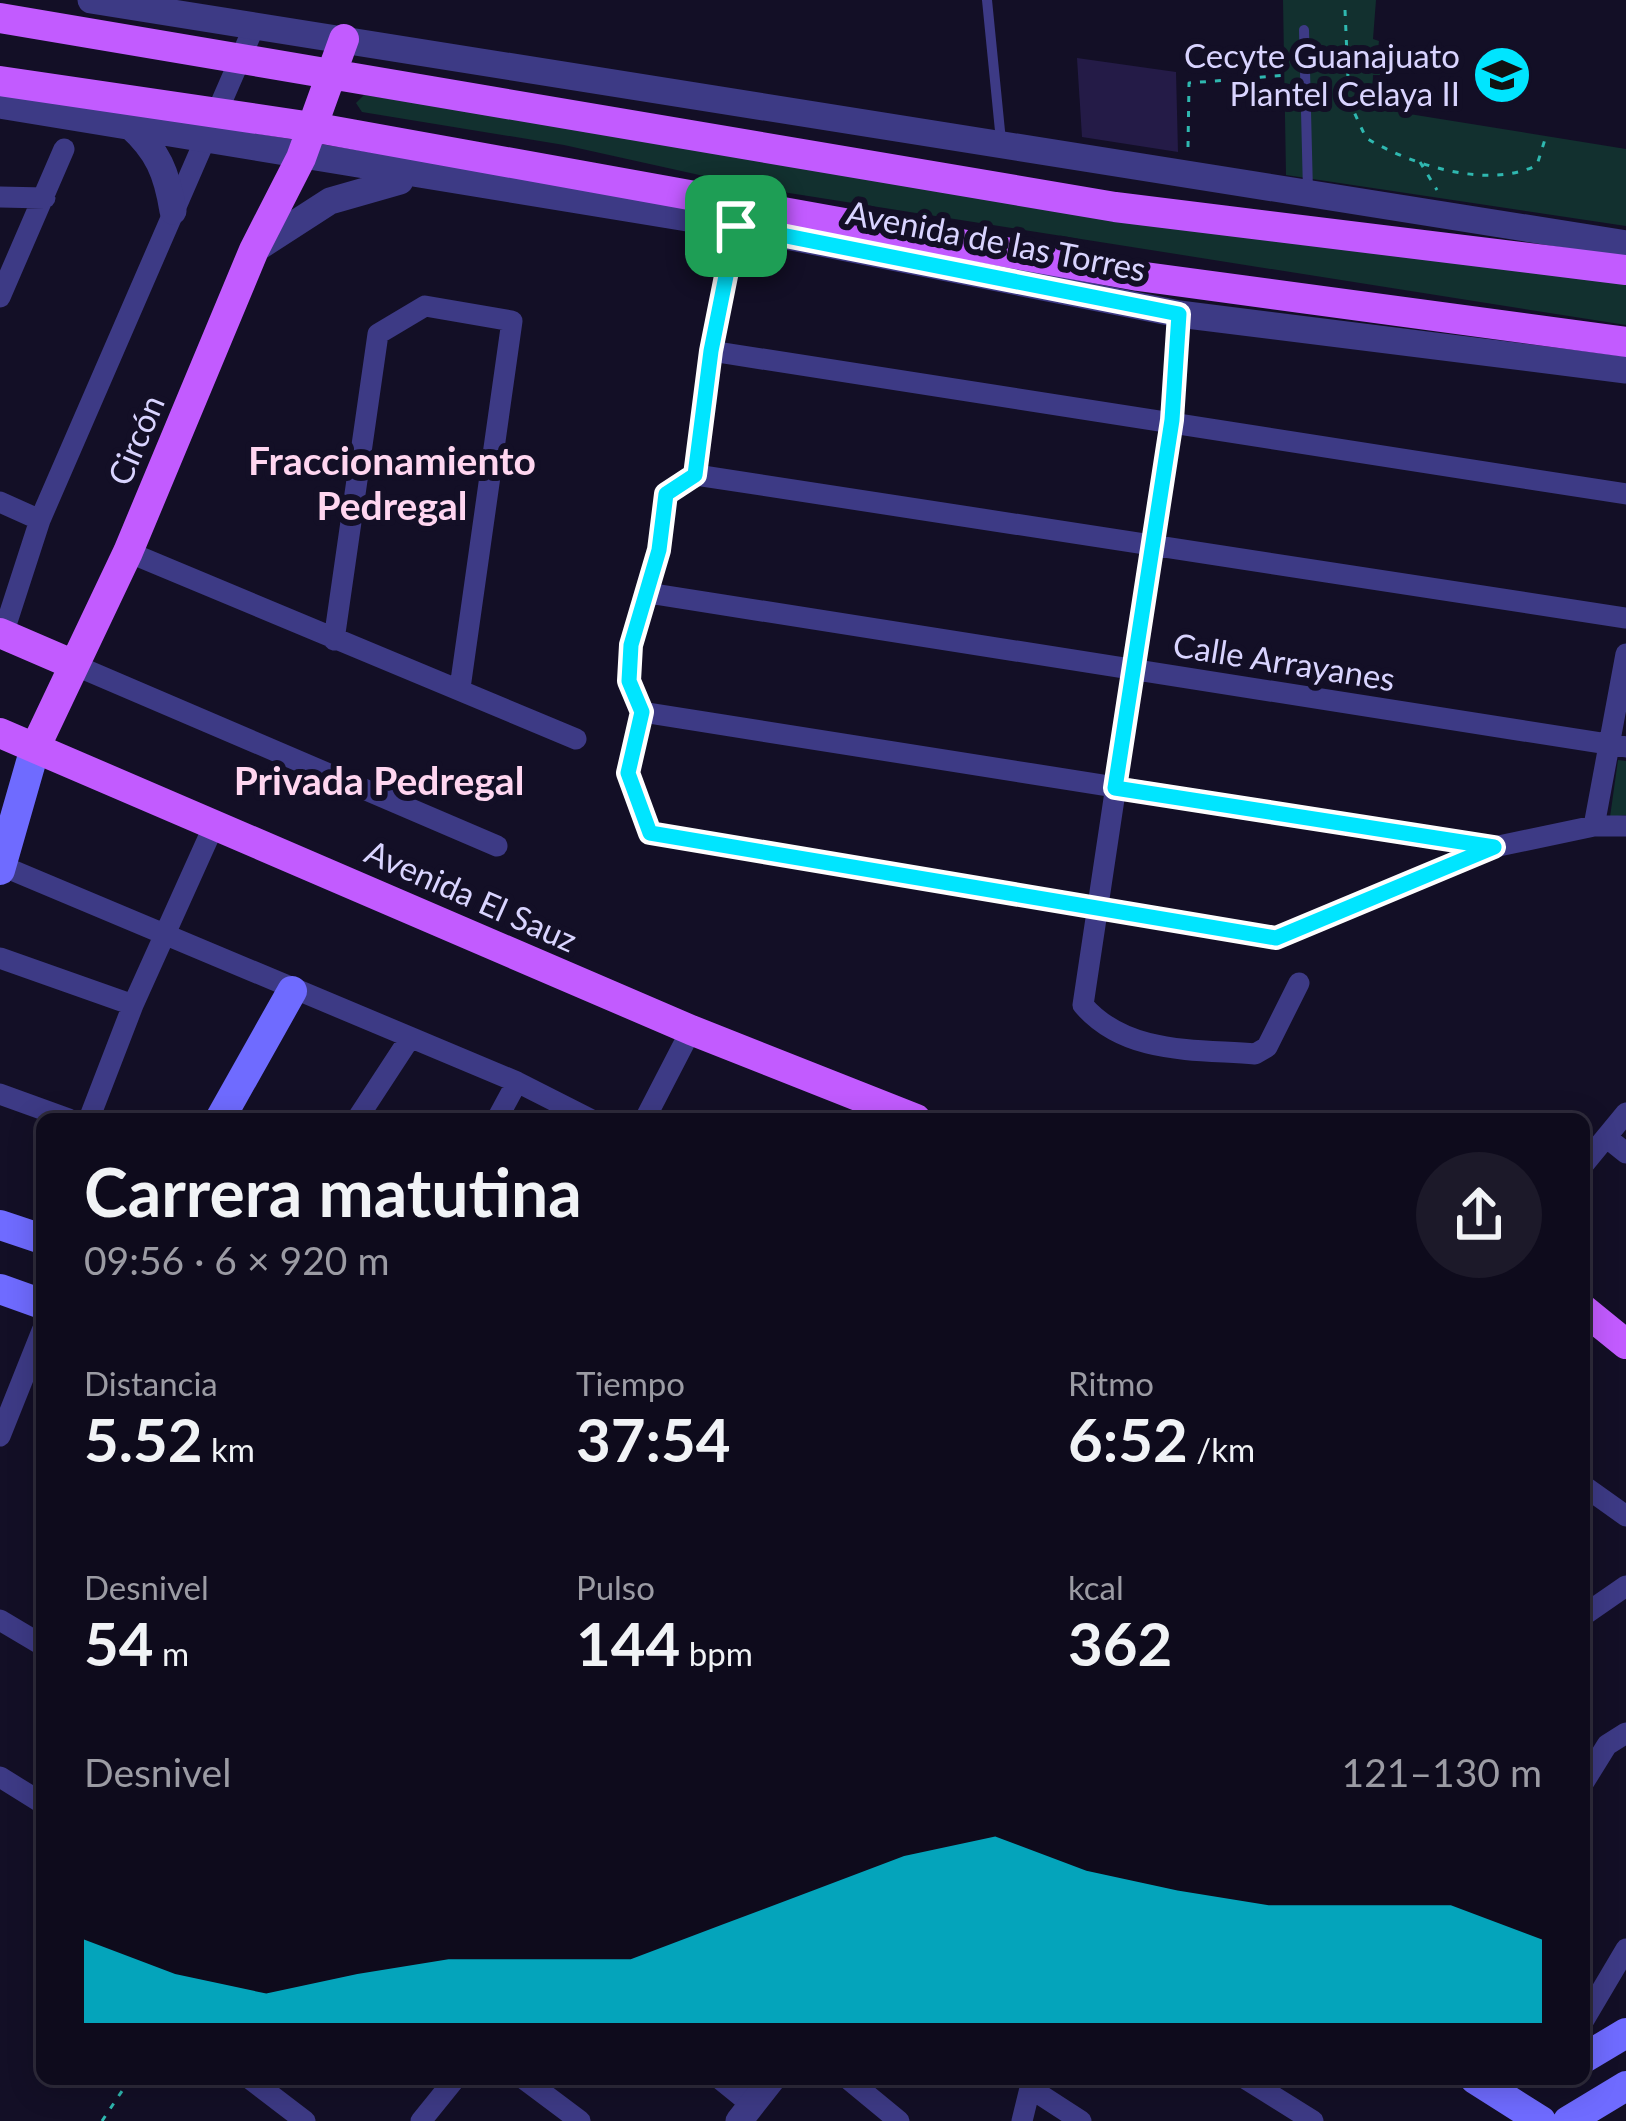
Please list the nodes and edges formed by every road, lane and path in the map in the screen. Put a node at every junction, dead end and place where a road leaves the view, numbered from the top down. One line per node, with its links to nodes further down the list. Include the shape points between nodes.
1 (91, 0): 5 (street)
2 (987, 0): 19 (lane)
3 (1345, 10): 9 (path)
4 (0, 18): 10 (main road, Avenida de las Torres)
5 (254, 27): 7 (street); 10 (street)
6 (1304, 30): 11 (lane)
7 (344, 39): 12 (main road, Circón); 19 (street)
8 (1378, 50): 9 (path)
9 (1347, 59): 11 (path); 18 (path, via 1354,119 1384,149 1461,172 1516,176 1538,165)
10 (240, 60): 12 (main road, Avenida de las Torres); 16 (street)
11 (1305, 71): 22 (path, via 1189,83); 24 (lane)
12 (331, 76): 17 (main road, Circón); 31 (main road, Avenida de las Torres, via 1115,207)
13 (0, 81): 16 (main road, Avenida de las Torres)
14 (0, 105): 15 (street, Avenida de las Torres)
15 (128, 125): 16 (street, Avenida de las Torres); 27 (street, via 155,148)
16 (213, 126): 17 (main road, Avenida de las Torres); 21 (street, Avenida de las Torres); 27 (street)
17 (312, 127): 21 (main road, Circón); 34 (main road, Avenida de las Torres, via 1138,277)
18 (1546, 136)
19 (1002, 145): 22 (street)
20 (64, 148): 26 (street)
21 (302, 158): 23 (street, Avenida de las Torres); 30 (main road, Circón)
22 (1187, 173): 24 (street)
23 (423, 177): 28 (street, Avenida de las Torres); 30 (street, via 330,201)
24 (1308, 192): 29 (street)
25 (0, 197): 26 (street)
26 (45, 198): 32 (street)
27 (173, 211): 41 (street)
28 (736, 226): 33 (street, Avenida de las Torres); 35 (street)
29 (1626, 244)
30 (254, 250): 43 (main road, Circón)
31 (1626, 270)
32 (0, 297)
33 (1179, 314): 36 (street, Avenida de las Torres); 37 (street)
34 (1626, 342)
35 (711, 351): 37 (street); 38 (street)
36 (1626, 370)
37 (1172, 420): 39 (street); 42 (street)
38 (695, 475): 42 (street); 44 (street, via 666,494)
39 (1626, 494)
40 (0, 502): 41 (street)
41 (40, 520): 46 (street)
42 (1154, 544): 45 (street); 50 (street)
43 (128, 552): 47 (street); 49 (main road, Circón)
44 (648, 593): 50 (street, Calle Arrayanes); 52 (street, via 629,681)
45 (1626, 618)
46 (1, 634): 49 (main road)
47 (334, 640): 51 (street); 51 (street, via 378,334 425,306 512,321)
48 (1626, 654): 55 (street)
49 (72, 664): 56 (main road, Circón); 61 (street)
50 (1135, 673): 55 (street, Calle Arrayanes); 57 (street)
51 (460, 688): 54 (street)
52 (642, 712): 57 (street); 64 (street, via 628,773 650,833)
53 (0, 733): 56 (main road, Avenida El Sauz)
54 (576, 739)
55 (1618, 746): 59 (street)
56 (35, 748): 58 (main road, Avenida El Sauz); 63 (main road, Circón)
57 (1115, 788): 62 (street); 64 (street)
58 (214, 823): 65 (street); 70 (main road, Avenida El Sauz)
59 (1594, 826): 60 (street); 62 (street)
60 (1626, 826)
61 (497, 845)
62 (1494, 847): 64 (street, via 1276,938)
63 (1, 868): 65 (street)
64 (1098, 910): 67 (street, via 1083,1005 1100,1024 1145,1045 1255,1054 1267,1048)
65 (164, 937): 68 (street); 69 (street)
66 (0, 958): 69 (street)
67 (1299, 983)
68 (292, 991): 71 (street); 76 (main road)
69 (133, 1005): 75 (street)
70 (691, 1030): 80 (street); 81 (main road, Avenida El Sauz)
71 (410, 1038): 72 (street); 77 (street)
72 (517, 1082): 78 (street); 79 (street)
73 (0, 1094): 74 (street)
74 (52, 1113)
75 (91, 1113)
76 (223, 1113)
77 (361, 1113)
78 (500, 1113)
79 (578, 1113)
80 (648, 1113)
81 (901, 1113)
82 (1626, 1113): 83 (street)
83 (1606, 1137): 84 (street); 85 (street)
84 (1626, 1153)
85 (1590, 1157)
86 (0, 1226): 87 (main road)
87 (36, 1237)
88 (0, 1288): 89 (main road)
89 (36, 1302)
90 (1590, 1315): 91 (main road)
91 (1626, 1344)
92 (36, 1346): 93 (street)
93 (0, 1435)
94 (1590, 1490): 95 (street)
95 (1626, 1516)
96 (1626, 1586): 97 (street)
97 (1590, 1611)
98 (0, 1620): 99 (street)
99 (36, 1641)
100 (1626, 1733): 101 (street)
101 (1590, 1772)
102 (0, 1777): 103 (street)
103 (36, 1799)
104 (1626, 1949): 105 (street)
105 (1590, 2010)
106 (1626, 2033): 107 (main road)
107 (1590, 2054)
108 (126, 2085): 122 (path)
109 (258, 2085): 123 (street)
110 (448, 2085): 124 (street)
111 (532, 2085): 125 (street)
112 (725, 2085): 120 (street)
113 (767, 2085): 120 (street)
114 (1031, 2085): 127 (street)
115 (1034, 2085): 128 (street)
116 (1256, 2085): 129 (street)
117 (1484, 2085): 130 (main road)
118 (1626, 2086): 121 (main road)
119 (874, 2087): 126 (street)
120 (746, 2113)
121 (1592, 2116)
122 (102, 2121)
123 (305, 2121)
124 (421, 2121)
125 (580, 2121)
126 (899, 2121)
127 (1022, 2121)
128 (1081, 2121)
129 (1313, 2121)
130 (1541, 2121)

